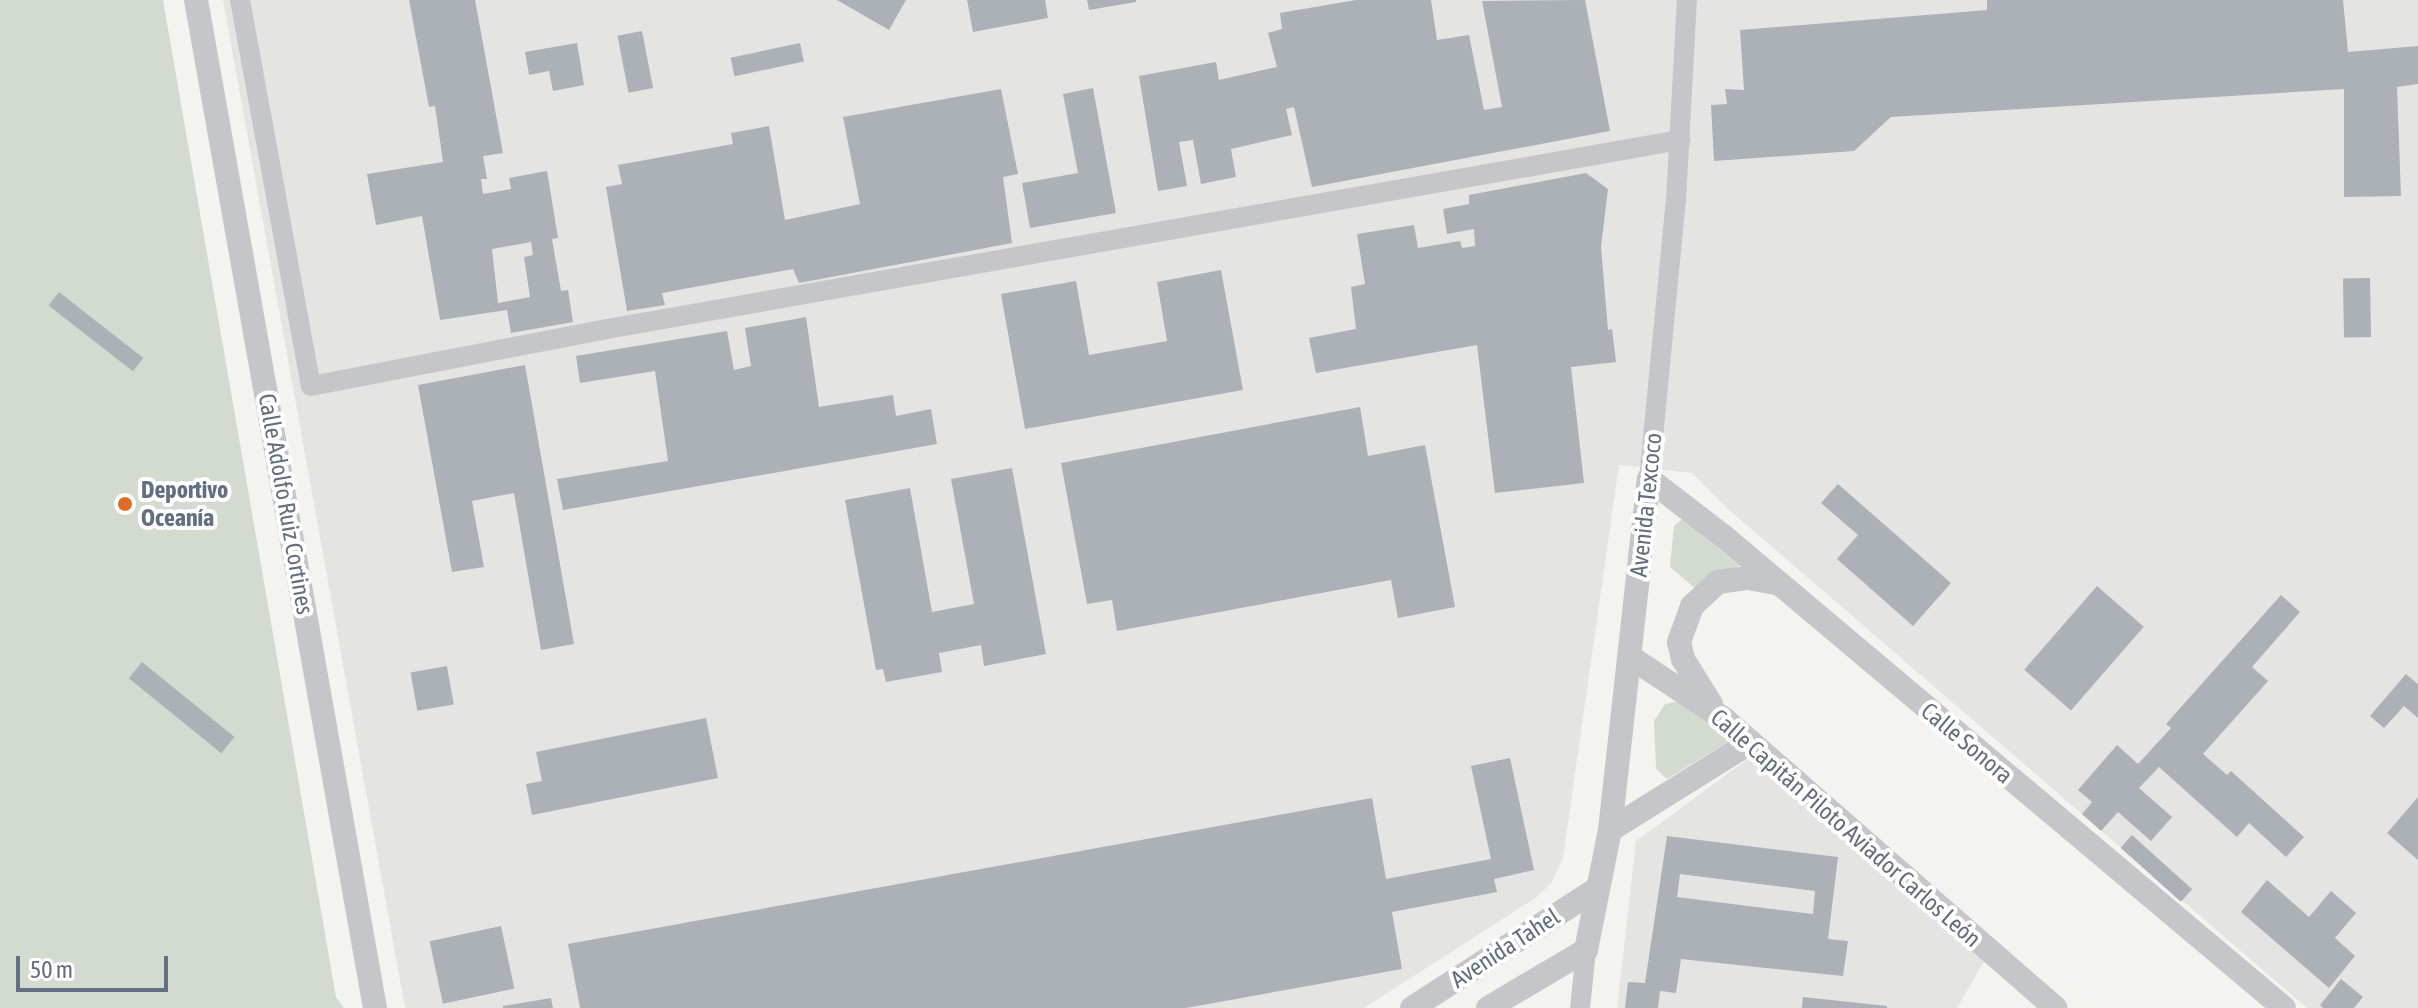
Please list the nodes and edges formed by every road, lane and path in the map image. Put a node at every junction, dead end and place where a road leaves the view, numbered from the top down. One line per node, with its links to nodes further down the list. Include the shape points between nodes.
1 (196, 0): 13 (street, Calle Adolfo Ruiz Cortines)
2 (240, 0): 4 (street, via 311,386)
3 (1687, 0): 4 (street, Avenida Texcoco)
4 (1680, 140): 5 (street, Avenida Texcoco)
5 (1649, 479): 6 (street, Calle Sonora); 7 (street, Avenida Texcoco)
6 (1778, 583): 8 (street, via 1748,578 1718,582 1692,606 1682,626 1683,659); 18 (street, Calle Sonora)
7 (1630, 657): 8 (street, Calle Capitán Piloto Aviador Carlos León); 10 (street, Avenida Texcoco)
8 (1723, 718): 9 (street, Calle Capitán Piloto Aviador Carlos León)
9 (1751, 742): 10 (street); 17 (street, Calle Capitán Piloto Aviador Carlos León)
10 (1610, 830): 11 (street, Avenida Texcoco)
11 (1598, 888): 12 (street, Avenida Texcoco); 14 (street, Avenida Tahel)
12 (1586, 950): 15 (street, Avenida Tahel); 16 (street, Avenida Texcoco)
13 (375, 1008)
14 (1412, 1008)
15 (1488, 1008)
16 (1580, 1008)
17 (2055, 1008)
18 (2284, 1008)

